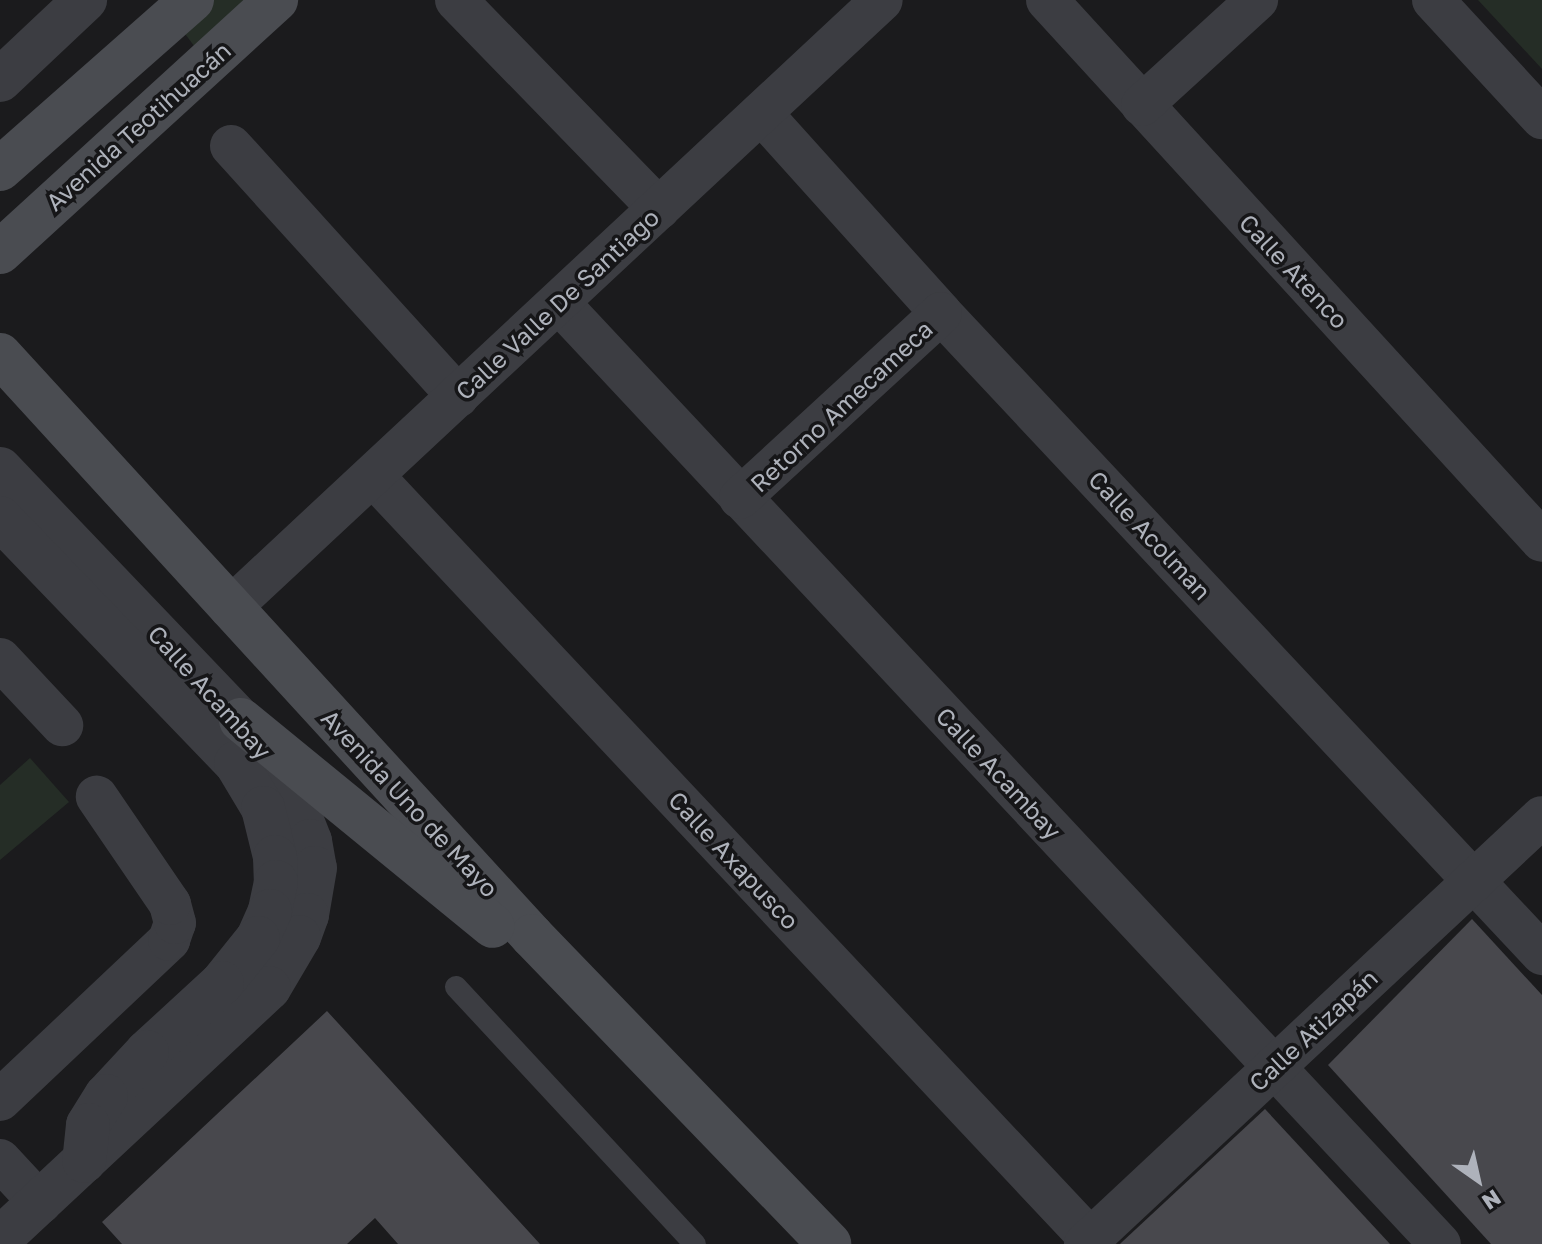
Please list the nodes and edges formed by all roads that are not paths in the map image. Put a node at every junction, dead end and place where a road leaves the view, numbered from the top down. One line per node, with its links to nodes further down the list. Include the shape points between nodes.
1 (85, 0): 10 (street)
2 (276, 0): 9 (main road, Avenida Teotihuacán)
3 (456, 0): 16 (street)
4 (1047, 0): 11 (street, Calle Atenco)
5 (1257, 0): 11 (street)
6 (1433, 0): 13 (street)
7 (861, 7): 12 (street, Calle Valle De Santiago)
8 (178, 12): 9 (main road); 15 (main road)
9 (203, 67): 17 (main road, Avenida Teotihuacán)
10 (0, 80)
11 (1142, 105): 27 (street, Calle Atenco)
12 (761, 113): 16 (street, Calle Valle De Santiago); 19 (street, Calle Acolman)
13 (1542, 118)
14 (231, 146): 22 (street)
15 (0, 169)
16 (659, 209): 18 (street, Calle Valle De Santiago)
17 (0, 252)
18 (559, 303): 22 (street, Calle Valle De Santiago); 25 (street, Calle Acambay)
19 (941, 313): 25 (street, Retorno Amecameca); 34 (street, Calle Acolman)
20 (0, 355): 21 (main road, Avenida Uno de Mayo)
21 (16, 386): 28 (main road, Avenida Uno de Mayo)
22 (458, 396): 24 (street, Calle Valle De Santiago)
23 (0, 469): 30 (street, Calle Acambay)
24 (373, 476): 28 (street, Calle Valle De Santiago); 44 (street, Calle Axapusco)
25 (740, 498): 38 (street, Calle Acambay)
26 (0, 518): 41 (street, Calle Acambay, via 236,763 263,808 275,857 270,911 258,938 222,983 106,1096 88,1125)
27 (1542, 541)
28 (230, 608): 36 (main road, Avenida Uno de Mayo)
29 (0, 659): 31 (street)
30 (241, 720): 36 (main road, via 472,910); 41 (street, Calle Acambay, via 276,765 301,815 315,868 307,915 269,988)
31 (62, 725)
32 (97, 797): 39 (street, via 170,904 175,923 169,940)
33 (1542, 817): 34 (street, Calle Atizapán)
34 (1473, 881): 35 (street, Calle Acolman); 38 (street, Calle Atizapán)
35 (1542, 954)
36 (572, 978): 46 (main road, Avenida Uno de Mayo)
37 (456, 987): 45 (lane)
38 (1275, 1066): 44 (street, Calle Atizapán); 47 (street, Calle Acambay)
39 (0, 1100)
40 (0, 1160): 42 (street)
41 (84, 1162): 42 (street, Calle Acambay)
42 (40, 1203): 43 (street, Calle Acambay)
43 (0, 1239)
44 (1090, 1242)
45 (695, 1244)
46 (829, 1244)
47 (1440, 1244)

